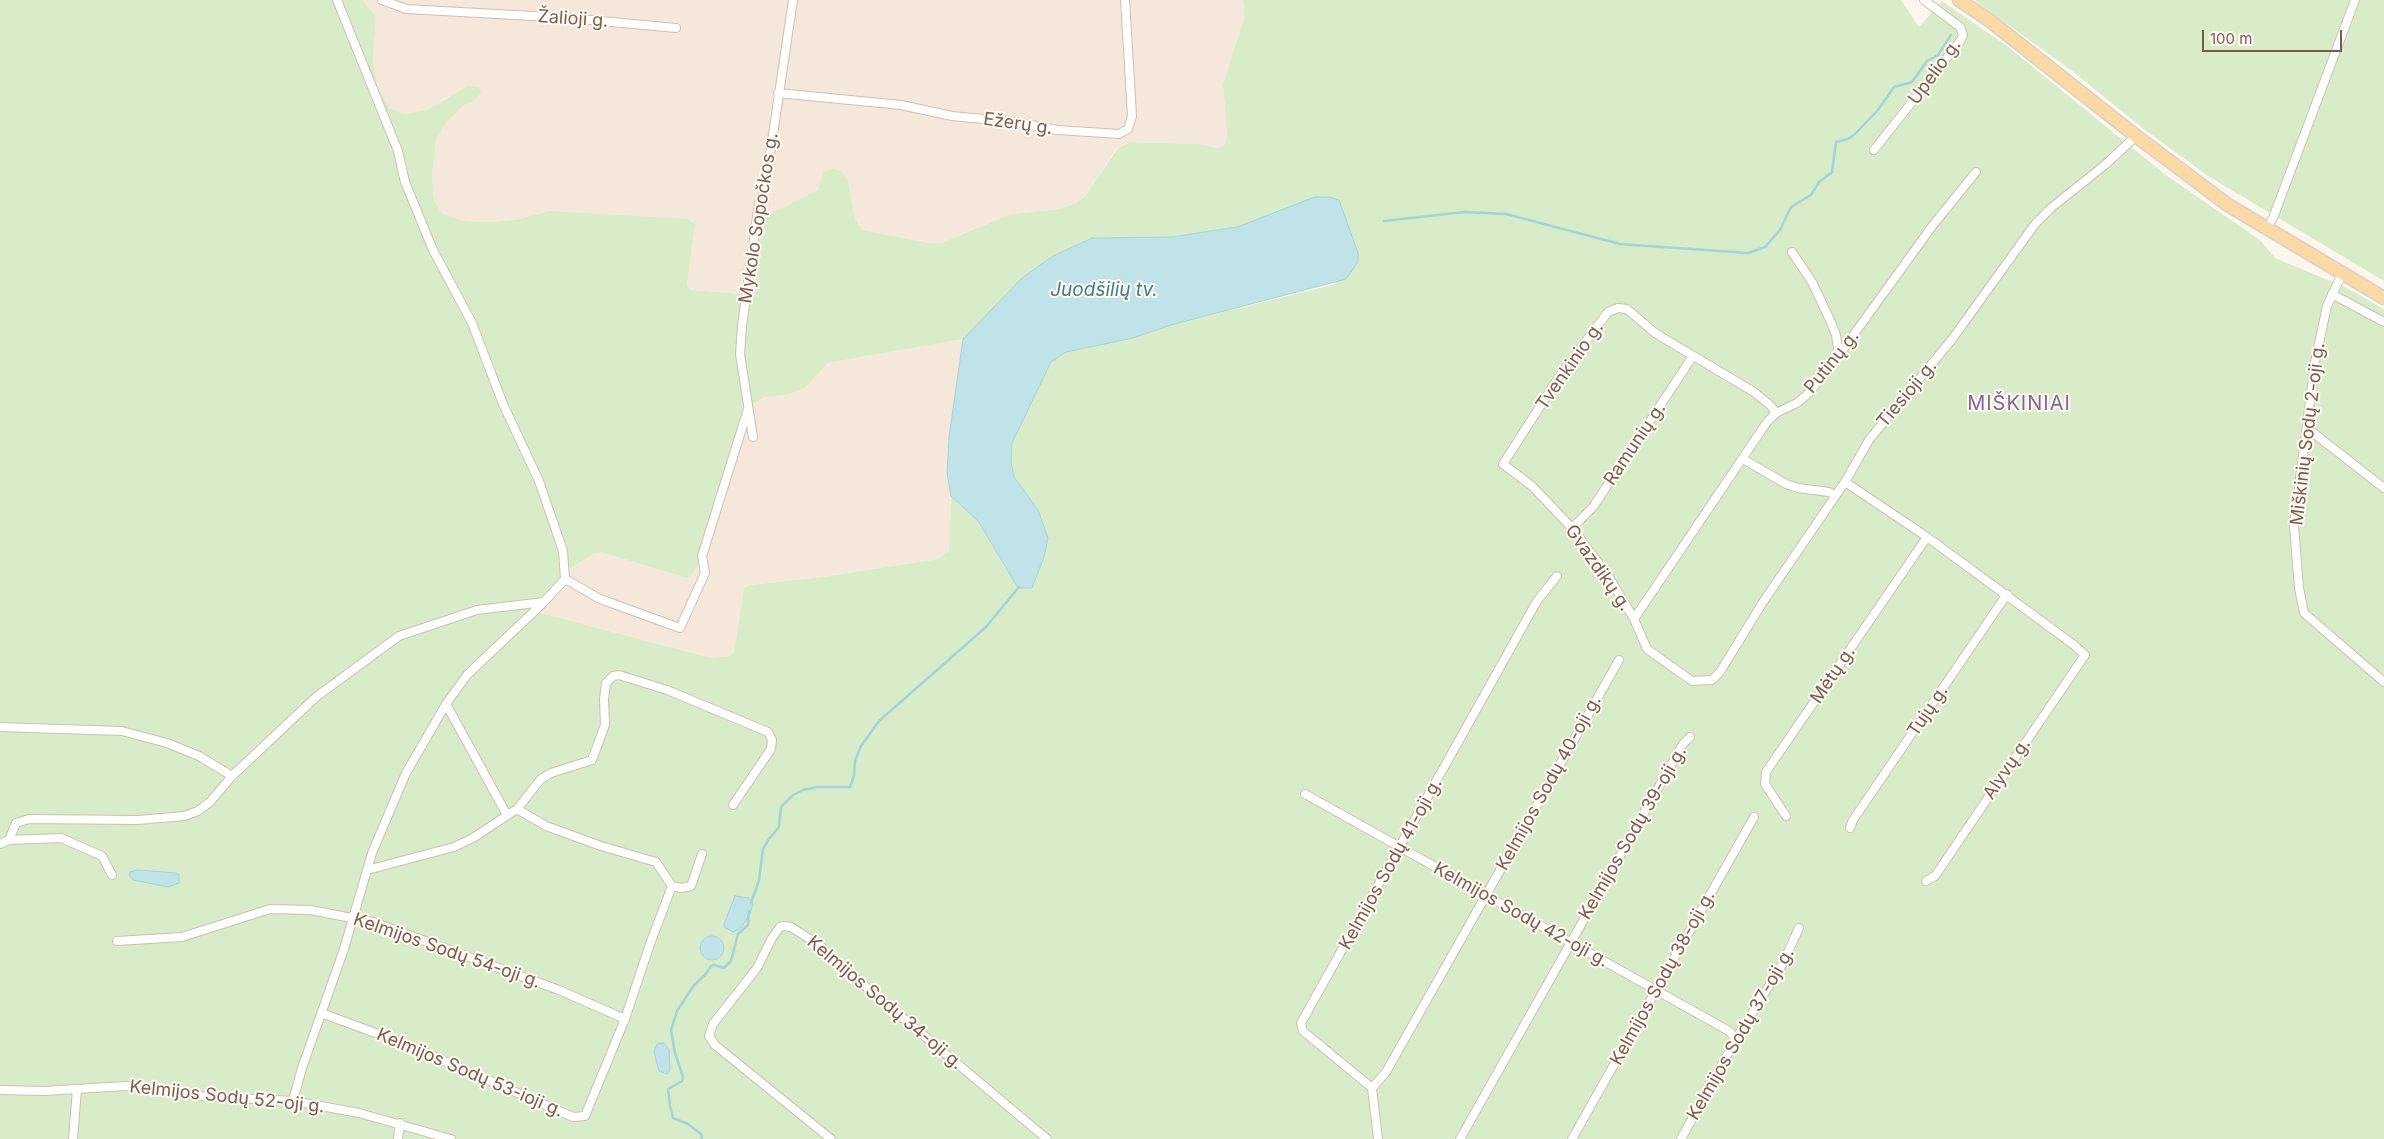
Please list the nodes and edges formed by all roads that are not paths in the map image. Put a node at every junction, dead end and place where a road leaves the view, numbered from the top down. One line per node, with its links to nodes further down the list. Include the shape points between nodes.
1 (337, 0): 33 (street, via 398,151 405,182 433,250 472,322 503,404 539,481 563,551)
2 (382, 0): 8 (street, Žalioji g., via 406,9)
3 (793, 0): 9 (street, Mykolo Sopočkos g.)
4 (1125, 0): 9 (street, Ežerų g., via 1132,116 1128,129 1120,134 1058,130 952,116 901,105)
5 (1924, 0): 11 (street, Upelio g., via 1960,27 1962,40)
6 (1959, 0): 10 (main road)
7 (2355, 0): 13 (street, via 2277,209)
8 (676, 28)
9 (778, 92): 21 (street, Mykolo Sopočkos g., via 742,326 740,354)
10 (2136, 136): 13 (main road, via 2194,181); 27 (street, Tiesioji g., via 2035,224 1953,338 1869,440)
11 (1874, 150)
12 (1976, 172): 19 (street, Putinų g., via 1933,225)
13 (2266, 229): 15 (main road)
14 (1792, 252): 19 (street, via 1812,282 1830,320)
15 (2342, 274): 16 (street, Miškinių Sodų 2-oji g.); 17 (main road)
16 (2332, 294): 18 (street); 23 (street, Miškinių Sodų 2-oji g., via 2315,362)
17 (2384, 298)
18 (2384, 322)
19 (1839, 355): 22 (street, Putinų g., via 1808,393 1797,403)
20 (1693, 356): 22 (street, Tvenkinio g., via 1754,392); 26 (street, Tvenkinio g., via 1655,333 1627,309 1612,309 1559,377); 30 (street, Ramunių g., via 1593,507)
21 (748, 407): 24 (street, Mykolo Sopočkos g.); 33 (street, via 702,556 705,573 680,628 600,599)
22 (1776, 413): 25 (street, Putinų g.)
23 (2306, 428): 28 (street); 39 (street, Miškinių Sodų 2-oji g., via 2294,526 2304,613)
24 (753, 437)
25 (1743, 459): 29 (street, via 1786,484); 36 (street, Putinų g.)
26 (1503, 464): 30 (street, Gvazdikų g., via 1532,486)
27 (1845, 482): 29 (street, Tiesioji g.); 31 (street)
28 (2384, 488)
29 (1835, 495): 38 (street, Tiesioji g.)
30 (1572, 528): 36 (street, Gvazdikų g., via 1609,577)
31 (1927, 537): 34 (street); 48 (street, Mėtų g., via 1766,772 1765,784)
32 (1557, 576): 53 (street, Kelmijos Sodų 41-oji g., via 1537,601)
33 (565, 579): 35 (street)
34 (2007, 594): 50 (street, Tujų g.); 57 (street, Alyvų g., via 2085,655 1935,876)
35 (544, 602): 40 (street, via 467,675); 43 (street, via 477,610 398,636 316,697)
36 (1634, 619): 38 (street, Gvazdikų g., via 1647,649 1661,661 1692,681)
37 (1620, 660): 59 (street, Kelmijos Sodų 40-oji g.)
38 (1712, 680)
39 (2384, 682)
40 (446, 704): 47 (street); 55 (street, via 406,773)
41 (0, 727): 43 (street, via 122,731 199,756)
42 (1690, 737): 63 (street, Kelmijos Sodų 39-oji g., via 1683,744)
43 (232, 776): 51 (street, via 210,802 184,816 138,820 29,819 16,823)
44 (1305, 794): 53 (street, Kelmijos Sodų 42-oji g.)
45 (733, 805): 46 (street, via 771,749 772,740 768,732 667,690 619,675 606,683 605,726 592,760 541,779)
46 (517, 809): 47 (street); 58 (street, via 546,826 650,859 660,865)
47 (507, 815): 55 (street, via 454,847)
48 (1786, 816)
49 (1754, 817): 64 (street, Kelmijos Sodų 38-oji g.)
50 (1850, 828)
51 (9, 840): 52 (street); 56 (street, via 61,838 102,856)
52 (0, 844)
53 (1400, 848): 59 (street, Kelmijos Sodų 42-oji g.); 68 (street, Kelmijos Sodų 41-oji g., via 1301,1023 1303,1031)
54 (702, 854): 58 (street, via 691,886)
55 (367, 870): 60 (street)
56 (112, 874)
57 (1926, 881)
58 (672, 886): 66 (street, Kelmijos Sodų 53-ioji g.)
59 (1485, 895): 63 (street, Kelmijos Sodų 42-oji g.); 68 (street, Kelmijos Sodų 40-oji g., via 1386,1072)
60 (354, 918): 62 (street, Kelmijos Sodų 54-oji g., via 288,908 270,910 182,937); 65 (street); 66 (street, Kelmijos Sodų 54-oji g., via 373,922 559,990)
61 (1799, 928): 67 (street, Kelmijos Sodų 37-oji g., via 1782,965)
62 (117, 941)
63 (1570, 944): 64 (street, Kelmijos Sodų 42-oji g.); 79 (street, Kelmijos Sodų 39-oji g.)
64 (1656, 991): 67 (street, Kelmijos Sodų 42-oji g.); 80 (street, Kelmijos Sodų 38-oji g.)
65 (321, 1013): 66 (street, Kelmijos Sodų 53-ioji g., via 403,1043 579,1118 588,1113); 71 (street)
66 (625, 1019)
67 (1736, 1038): 81 (street, Kelmijos Sodų 37-oji g.)
68 (1372, 1088): 78 (street)
69 (76, 1089): 70 (street, Kelmijos Sodų 52-oji g.); 71 (street, Kelmijos Sodų 52-oji g., via 126,1086 198,1096); 73 (street)
70 (0, 1090)
71 (293, 1101): 72 (street, Kelmijos Sodų 52-oji g.)
72 (400, 1123): 74 (street); 75 (street, Kelmijos Sodų 52-oji g.)
73 (73, 1139)
74 (398, 1139)
75 (451, 1139)
76 (831, 1139): 77 (street, Kelmijos Sodų 34-oji g., via 715,1045 710,1036 713,1024 757,968 772,938 784,926 792,927 819,945)
77 (1047, 1139)
78 (1378, 1139)
79 (1460, 1139)
80 (1572, 1139)
81 (1681, 1139)

